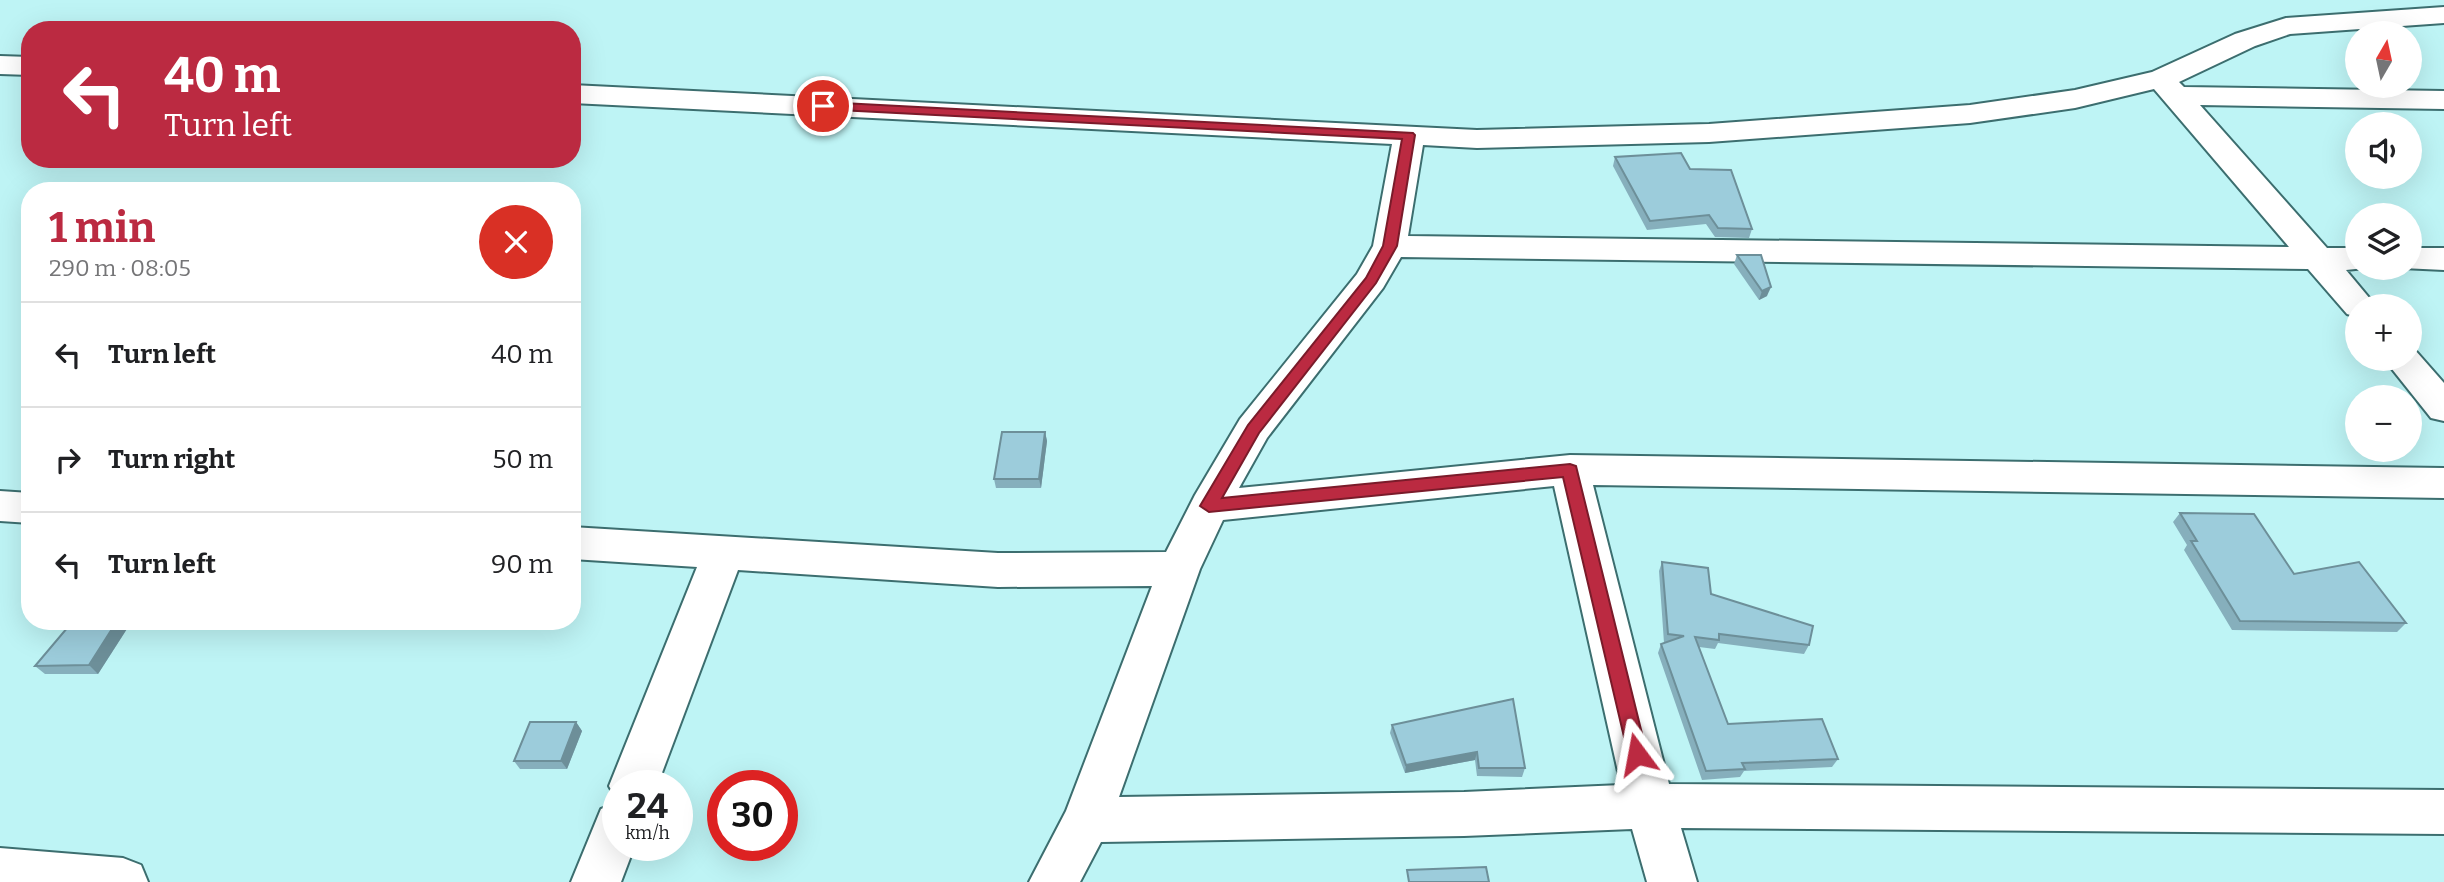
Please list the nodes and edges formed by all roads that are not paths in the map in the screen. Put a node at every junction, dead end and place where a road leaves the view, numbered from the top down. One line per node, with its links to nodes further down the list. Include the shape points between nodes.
1 (2444, 15): 4 (street, via 2286,26 2245,40)
2 (0, 65): 3 (street)
3 (21, 66)
4 (2168, 88): 6 (street); 7 (street, via 1970,114 1709,133 1477,139); 12 (street)
5 (581, 93): 7 (street)
6 (2444, 100)
7 (1409, 135): 8 (street)
8 (1390, 246): 12 (street); 19 (street, via 1371,280 1253,429)
9 (2345, 259): 12 (street)
10 (2422, 259): 11 (street)
11 (2444, 259)
12 (2321, 260): 13 (street)
13 (2349, 294)
14 (2412, 371): 15 (street)
15 (2444, 408)
16 (1570, 470): 17 (street); 19 (street); 25 (street)
17 (2444, 483)
18 (0, 506): 20 (street)
19 (1209, 506): 23 (street)
20 (21, 507)
21 (581, 544): 22 (street)
22 (723, 554): 23 (street, via 998,570); 24 (street)
23 (1179, 569): 27 (street)
24 (639, 770)
25 (1650, 806): 26 (street); 27 (street); 33 (street)
26 (2444, 812)
27 (1087, 820): 32 (street)
28 (604, 861): 31 (street)
29 (0, 872): 30 (street)
30 (123, 882)
31 (596, 882)
32 (1054, 882)
33 (1672, 882)

